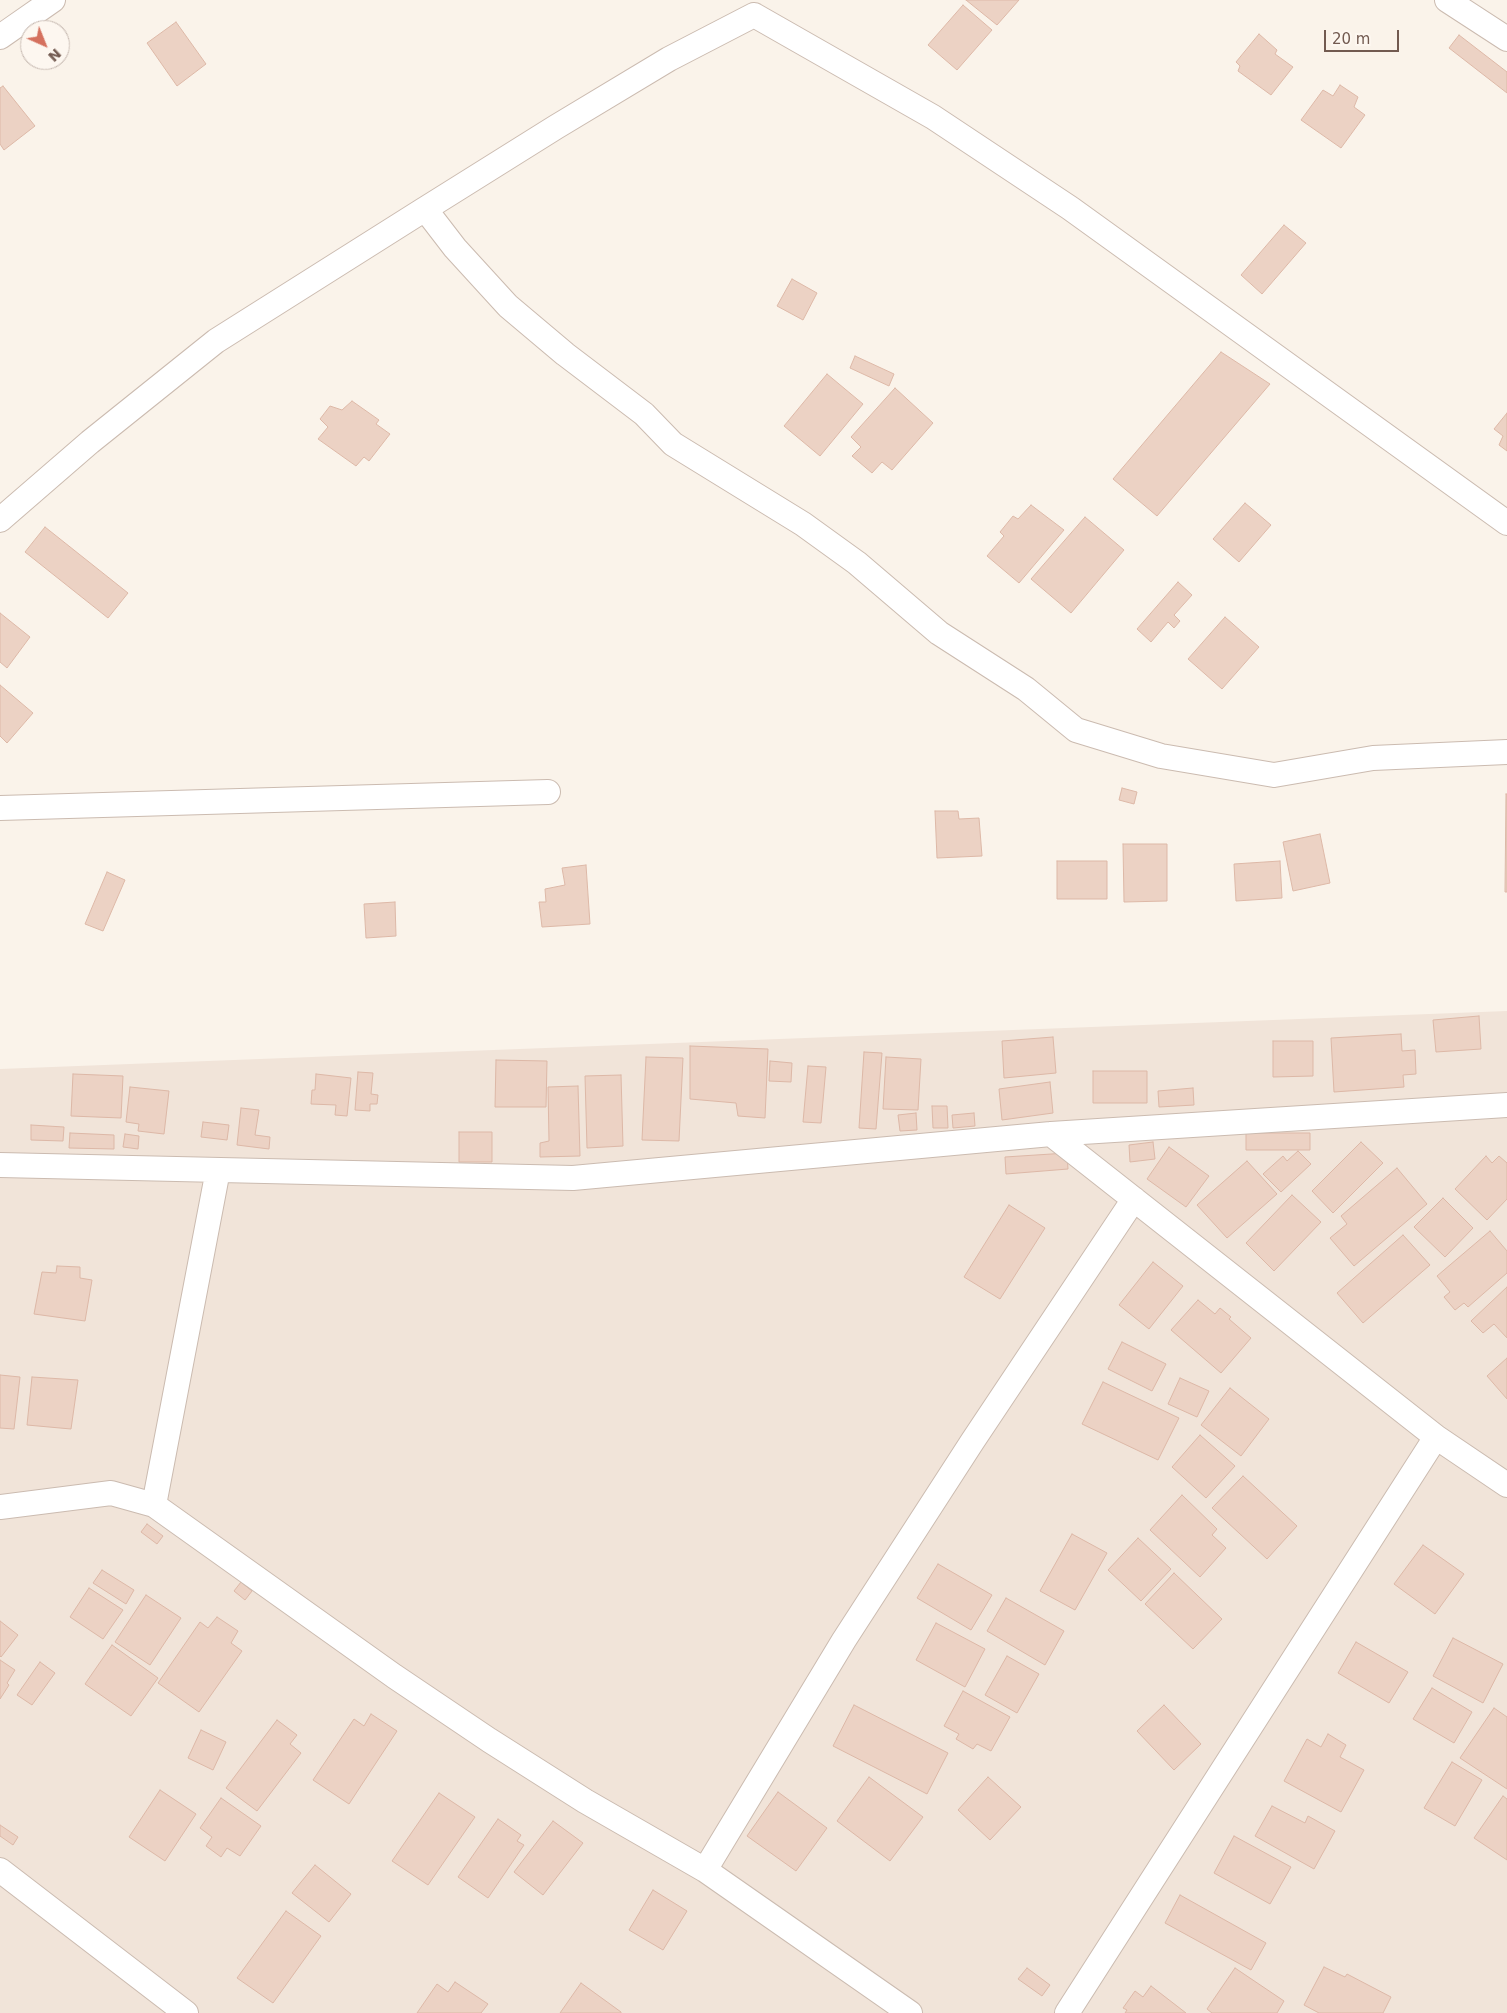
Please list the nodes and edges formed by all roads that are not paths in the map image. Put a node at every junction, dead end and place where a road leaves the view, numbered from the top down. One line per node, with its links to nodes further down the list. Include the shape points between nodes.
1 (53, 0): 4 (street)
2 (1447, 0): 5 (street)
3 (754, 8): 6 (street); 8 (street, via 934,117 1070,208)
4 (0, 37)
5 (1507, 39)
6 (425, 210): 7 (street, via 216,341 90,442); 9 (street, via 508,306 644,414 673,444 803,524 857,563 939,633 1026,689 1076,730 1161,756 1274,775 1373,758)
7 (0, 520)
8 (1507, 523)
9 (1507, 752)
10 (548, 792): 11 (street)
11 (0, 808)
12 (1507, 1105): 13 (street)
13 (1051, 1134): 15 (street, via 573,1178); 16 (street)
14 (0, 1165): 15 (street)
15 (218, 1170): 19 (street)
16 (1134, 1199): 17 (street); 22 (street, via 844,1640)
17 (1436, 1437): 18 (street); 25 (street)
18 (1507, 1485)
19 (154, 1505): 20 (street, via 111,1493); 22 (street, via 489,1740 584,1801)
20 (0, 1507)
21 (0, 1870): 23 (street)
22 (705, 1870): 24 (street)
23 (186, 2013)
24 (910, 2013)
25 (1067, 2013)

